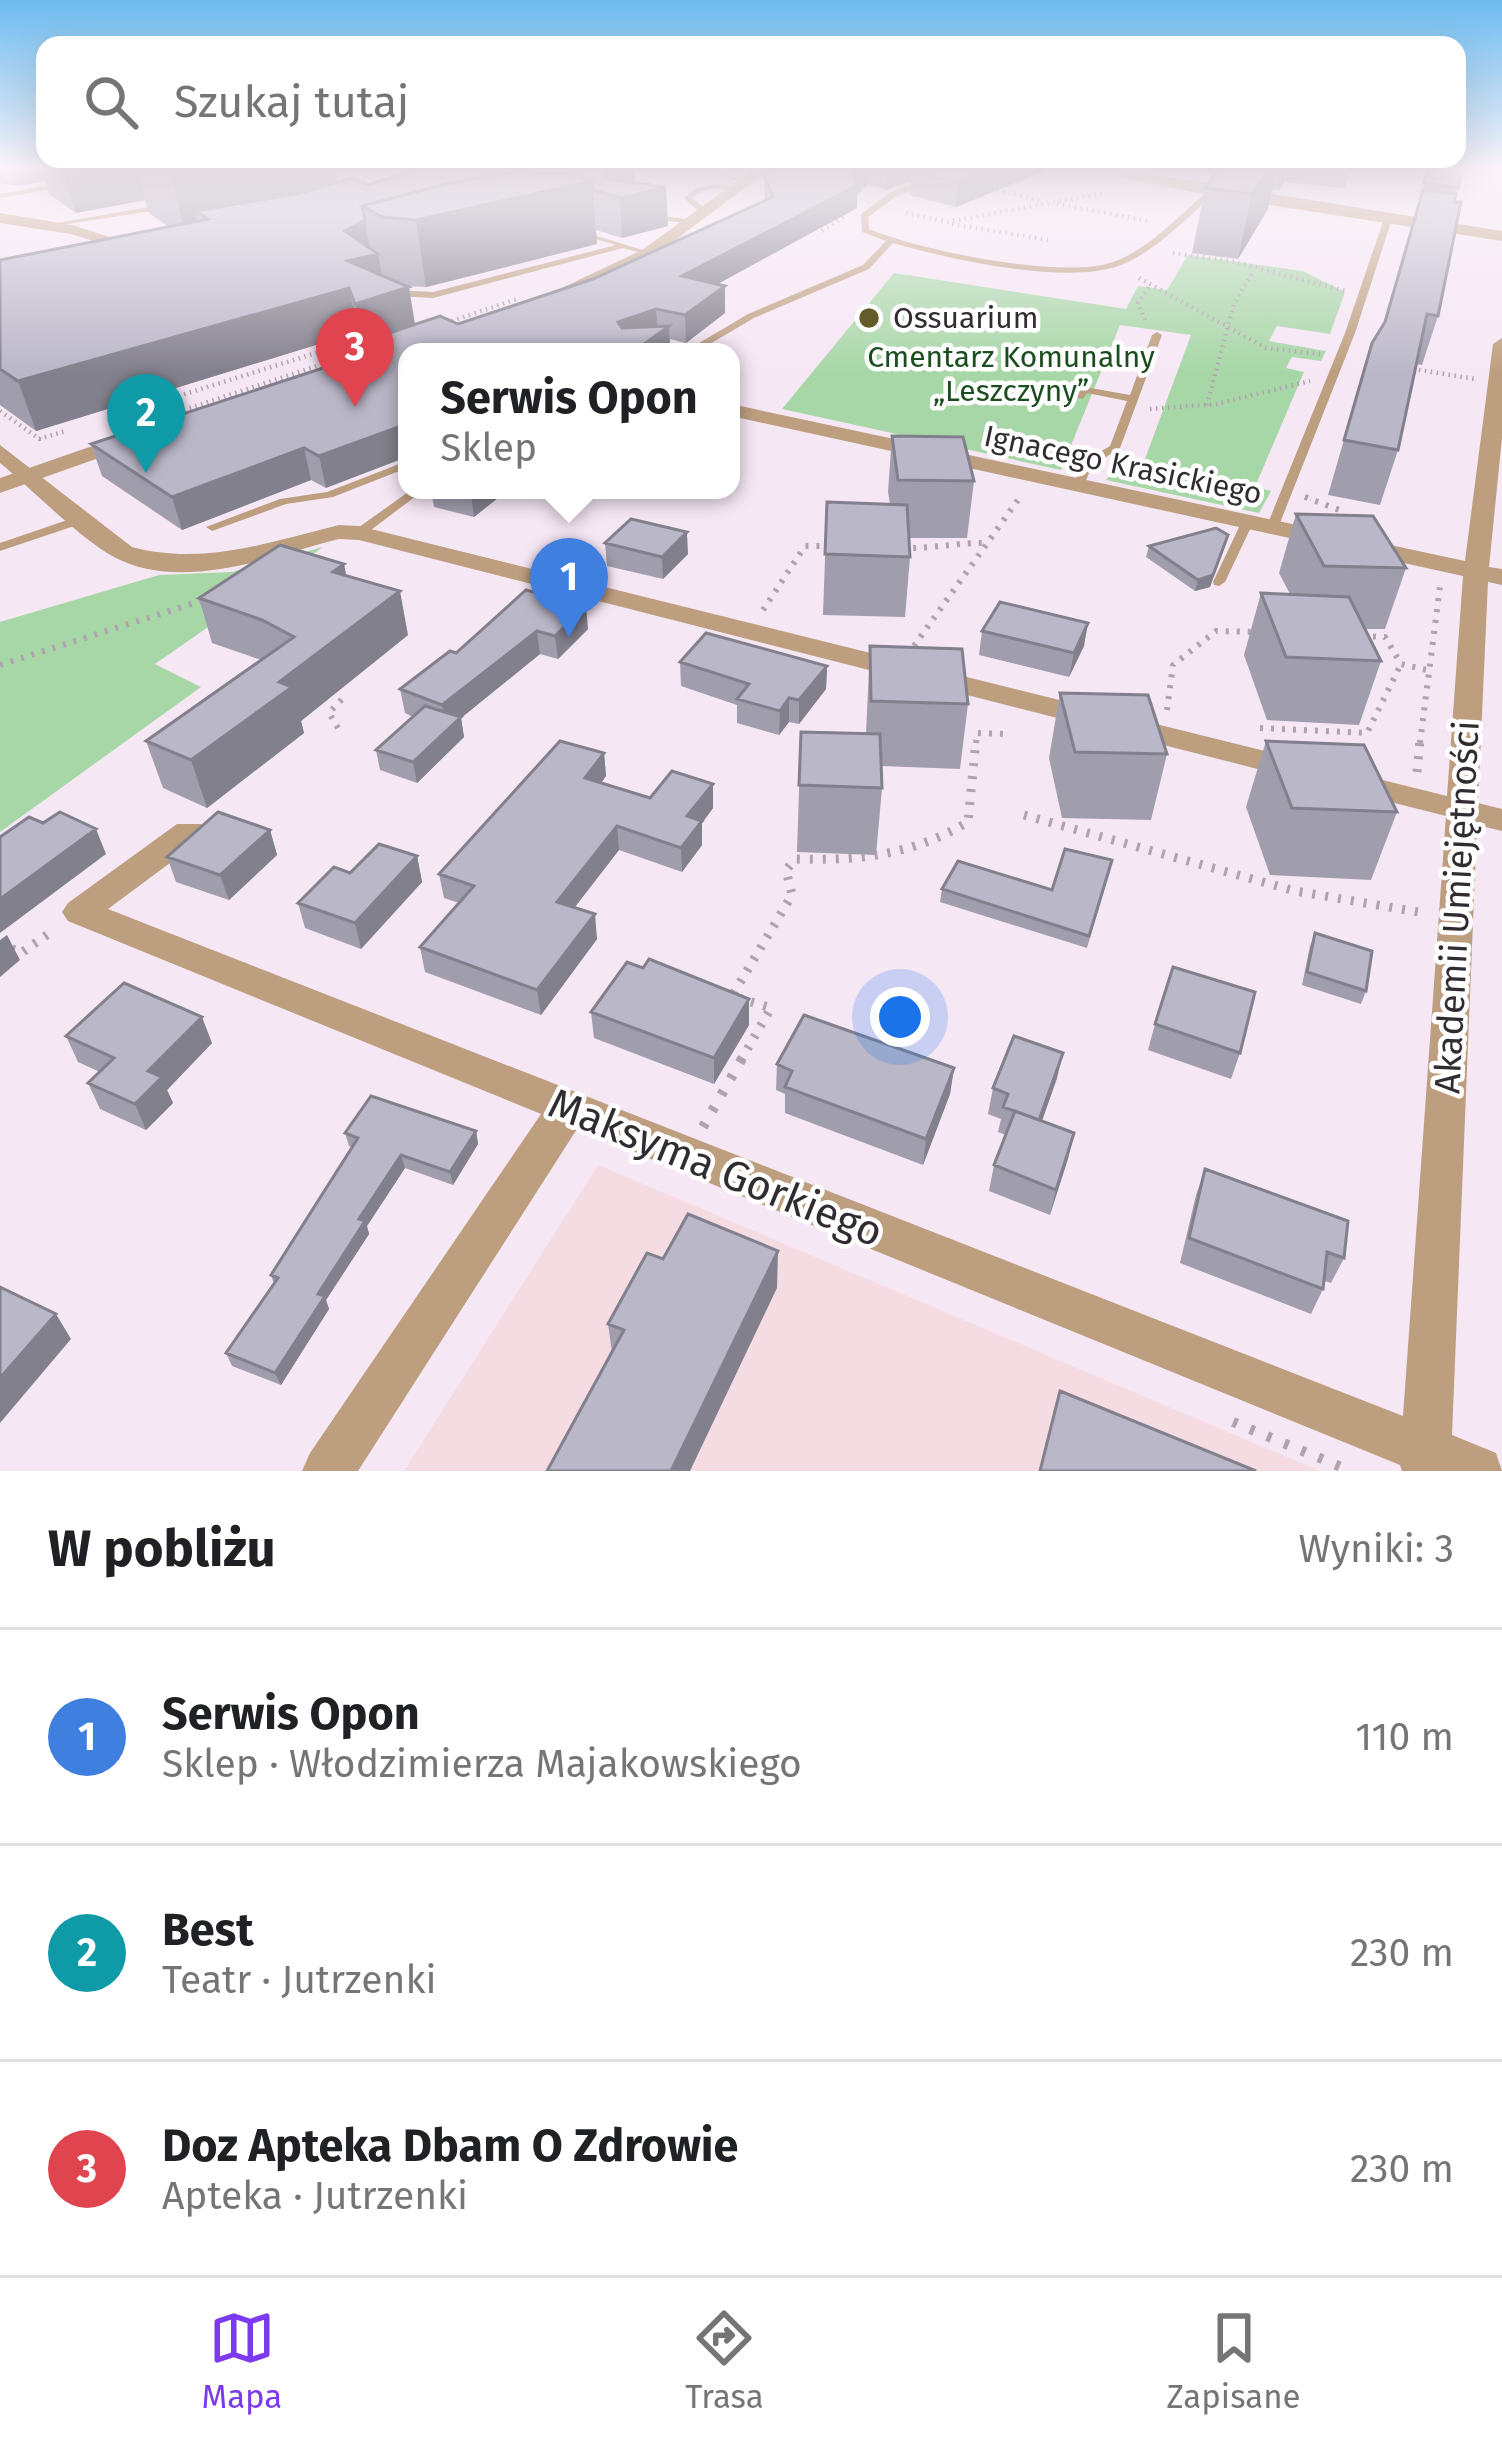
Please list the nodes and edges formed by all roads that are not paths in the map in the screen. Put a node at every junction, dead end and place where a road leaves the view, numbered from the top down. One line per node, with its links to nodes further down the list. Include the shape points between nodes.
1 (92, 235): 10 (street, via 152,253)
2 (583, 235): 8 (lane)
3 (675, 235): 9 (street)
4 (876, 235): 7 (lane)
5 (1156, 235): 7 (lane, via 1111,266 1040,268)
6 (1383, 235): 26 (lane, via 1287,490)
7 (891, 241): 14 (lane, via 866,267)
8 (619, 247): 9 (lane); 11 (lane, via 433,295)
9 (648, 253): 12 (street)
10 (127, 266)
11 (377, 284)
12 (528, 300)
13 (1156, 335): 17 (lane)
14 (699, 343)
15 (1502, 344): 30 (street, Akademii Umiejętności)
16 (1079, 397): 17 (lane, via 1085,390)
17 (1133, 404): 23 (lane, via 1115,448 1088,464)
18 (740, 412): 23 (street, Ignacego Krasickiego)
19 (156, 431): 22 (street)
20 (0, 452): 22 (street)
21 (398, 468): 27 (lane)
22 (13, 481): 25 (street)
23 (1078, 486): 26 (street, Ignacego Krasickiego)
24 (405, 499): 28 (lane)
25 (82, 519): 28 (street, via 123,552 177,565); 29 (lane)
26 (1260, 525): 30 (street, Ignacego Krasickiego); 31 (lane)
27 (212, 527)
28 (359, 532): 32 (street, via 898,668 1164,724)
29 (0, 547)
30 (1477, 572): 32 (street, Akademii Umiejętności)
31 (1220, 582)
32 (1448, 806): 33 (street); 36 (street, Akademii Umiejętności)
33 (1502, 820)
34 (189, 832): 35 (street, Maksyma Gorkiego, via 80,912)
35 (568, 1108): 36 (street, Maksyma Gorkiego); 37 (street)
36 (1425, 1461): 38 (street, Maksyma Gorkiego)
37 (328, 1471)
38 (1478, 1471)

